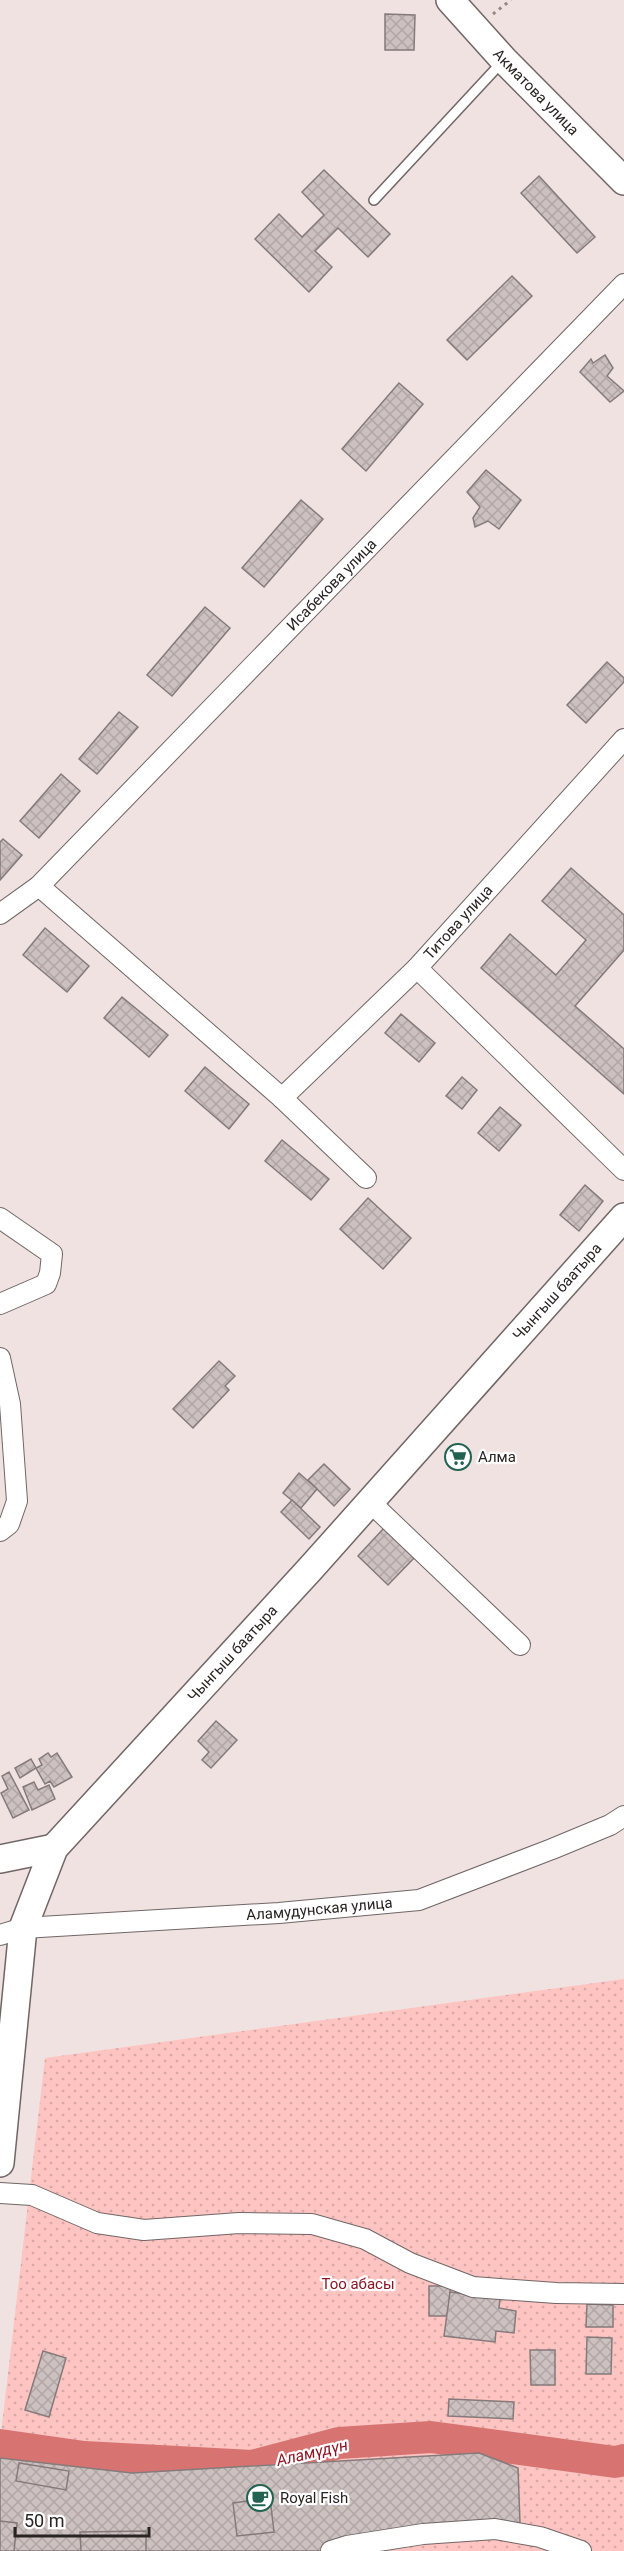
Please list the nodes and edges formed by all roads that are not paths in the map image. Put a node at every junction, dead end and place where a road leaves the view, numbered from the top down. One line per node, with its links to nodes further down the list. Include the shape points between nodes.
1 (450, 0): 2 (main road, Акматова улица)
2 (504, 60): 3 (main road, Акматова улица); 4 (lane)
3 (624, 181)
4 (374, 200)
5 (624, 284): 7 (street, Исабекова улица)
6 (624, 739): 9 (street, Титова улица)
7 (39, 886): 8 (street, Исабекова улица); 10 (street)
8 (0, 914)
9 (417, 968): 10 (street, Титова улица); 11 (street)
10 (282, 1098): 12 (street)
11 (624, 1170)
12 (366, 1178)
13 (0, 1218): 15 (street, via 52,1254 46,1284)
14 (622, 1222): 17 (main road, Чынгыш баатыра)
15 (0, 1306)
16 (0, 1358): 18 (street, via 10,1404 16,1501 9,1524)
17 (370, 1502): 19 (street); 21 (main road, Чынгыш баатыра)
18 (0, 1531)
19 (520, 1644)
20 (624, 1816): 23 (street, Аламудунская улица, via 552,1849 419,1900)
21 (54, 1848): 22 (main road); 23 (main road, Чынгыш баатыра)
22 (0, 1860)
23 (11, 1932): 24 (main road, Чынгыш баатыра)
24 (0, 2163)
25 (0, 2193): 26 (street, via 32,2195 98,2223 144,2230 239,2223 312,2224 365,2239 410,2263 473,2287)
26 (624, 2294)
27 (330, 2551): 28 (street, via 423,2534 495,2529 540,2537)
28 (581, 2551)

